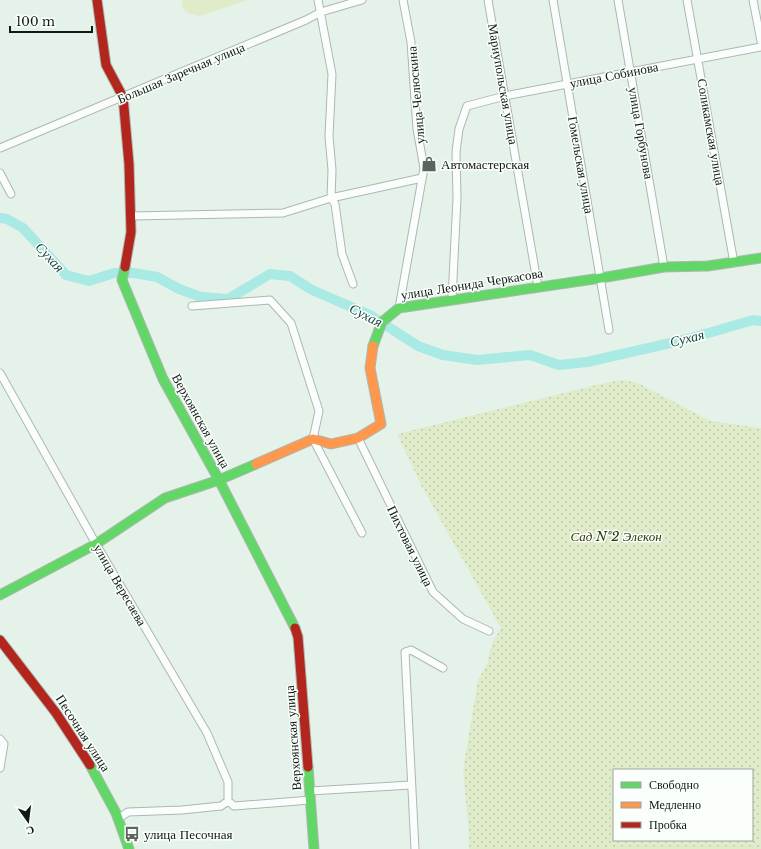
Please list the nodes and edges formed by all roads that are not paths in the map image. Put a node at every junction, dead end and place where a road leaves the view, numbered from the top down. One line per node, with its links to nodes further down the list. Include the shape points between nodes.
1 (97, 0): 17 (street, Верхоянская улица, via 106,65)
2 (318, 0): 10 (street)
3 (362, 0): 10 (street, Большая Заречная улица)
4 (403, 0): 20 (street, улица Челюскина, via 411,42 417,129 424,168)
5 (488, 0): 16 (street, Мариупольская улица)
6 (553, 0): 15 (street, Гомельская улица)
7 (618, 0): 14 (street, улица Горбунова)
8 (687, 0): 13 (street, Соликамская улица)
9 (753, 0): 11 (street)
10 (321, 12): 17 (street, Большая Заречная улица); 22 (street, via 332,74 329,136)
11 (761, 40)
12 (761, 47): 13 (street, улица Собинова)
13 (698, 59): 14 (street, улица Собинова); 25 (street, Соликамская улица)
14 (630, 72): 15 (street, улица Собинова); 26 (street, улица Горбунова)
15 (567, 84): 16 (street, улица Собинова); 27 (street, Гомельская улица)
16 (505, 96): 29 (street, Мариупольская улица); 30 (street, улица Собинова, via 467,106 459,129 456,152 457,198)
17 (123, 97): 18 (street, Большая Заречная улица); 23 (street, Верхоянская улица)
18 (0, 148)
19 (0, 173): 21 (street)
20 (422, 178): 22 (street); 32 (street, улица Челюскина)
21 (11, 194)
22 (331, 198): 23 (street, via 283,213); 28 (street, via 335,204 342,254)
23 (131, 216): 37 (street, Верхоянская улица, via 131,232 122,280 163,379)
24 (761, 258): 25 (street, улица Леонида Черкасова)
25 (734, 263): 26 (street, улица Леонида Черкасова)
26 (664, 266): 27 (street, улица Леонида Черкасова)
27 (601, 278): 29 (street, улица Леонида Черкасова); 33 (street, Гомельская улица)
28 (353, 284)
29 (538, 287): 30 (street, улица Леонида Черкасова)
30 (452, 300): 32 (street, улица Леонида Черкасова)
31 (192, 306): 36 (street, via 270,300 291,323 319,411)
32 (399, 308): 35 (street, улица Леонида Черкасова, via 382,322 372,350 370,368 381,424)
33 (609, 330)
34 (0, 373): 39 (street, улица Вересаева)
35 (358, 438): 36 (street, улица Леонида Черкасова, via 331,444); 41 (street, Пихтовая улица, via 432,592 463,619)
36 (313, 439): 37 (street); 38 (street)
37 (219, 480): 39 (street, via 165,498); 47 (street, Верхоянская улица, via 298,637)
38 (362, 533)
39 (96, 544): 40 (street); 48 (street, улица Вересаева, via 207,733 228,782)
40 (0, 595)
41 (489, 631)
42 (0, 640): 49 (street, Песочная улица, via 67,728)
43 (443, 668): 46 (street, via 411,650 405,652)
44 (0, 739): 45 (street, via 4,744)
45 (0, 768)
46 (411, 785): 47 (street); 52 (street)
47 (310, 796): 48 (street, via 234,806); 51 (street, Верхоянская улица)
48 (228, 801): 49 (street, via 221,806 128,812)
49 (119, 818): 50 (street, Песочная улица)
50 (129, 849)
51 (314, 849)
52 (415, 849)

